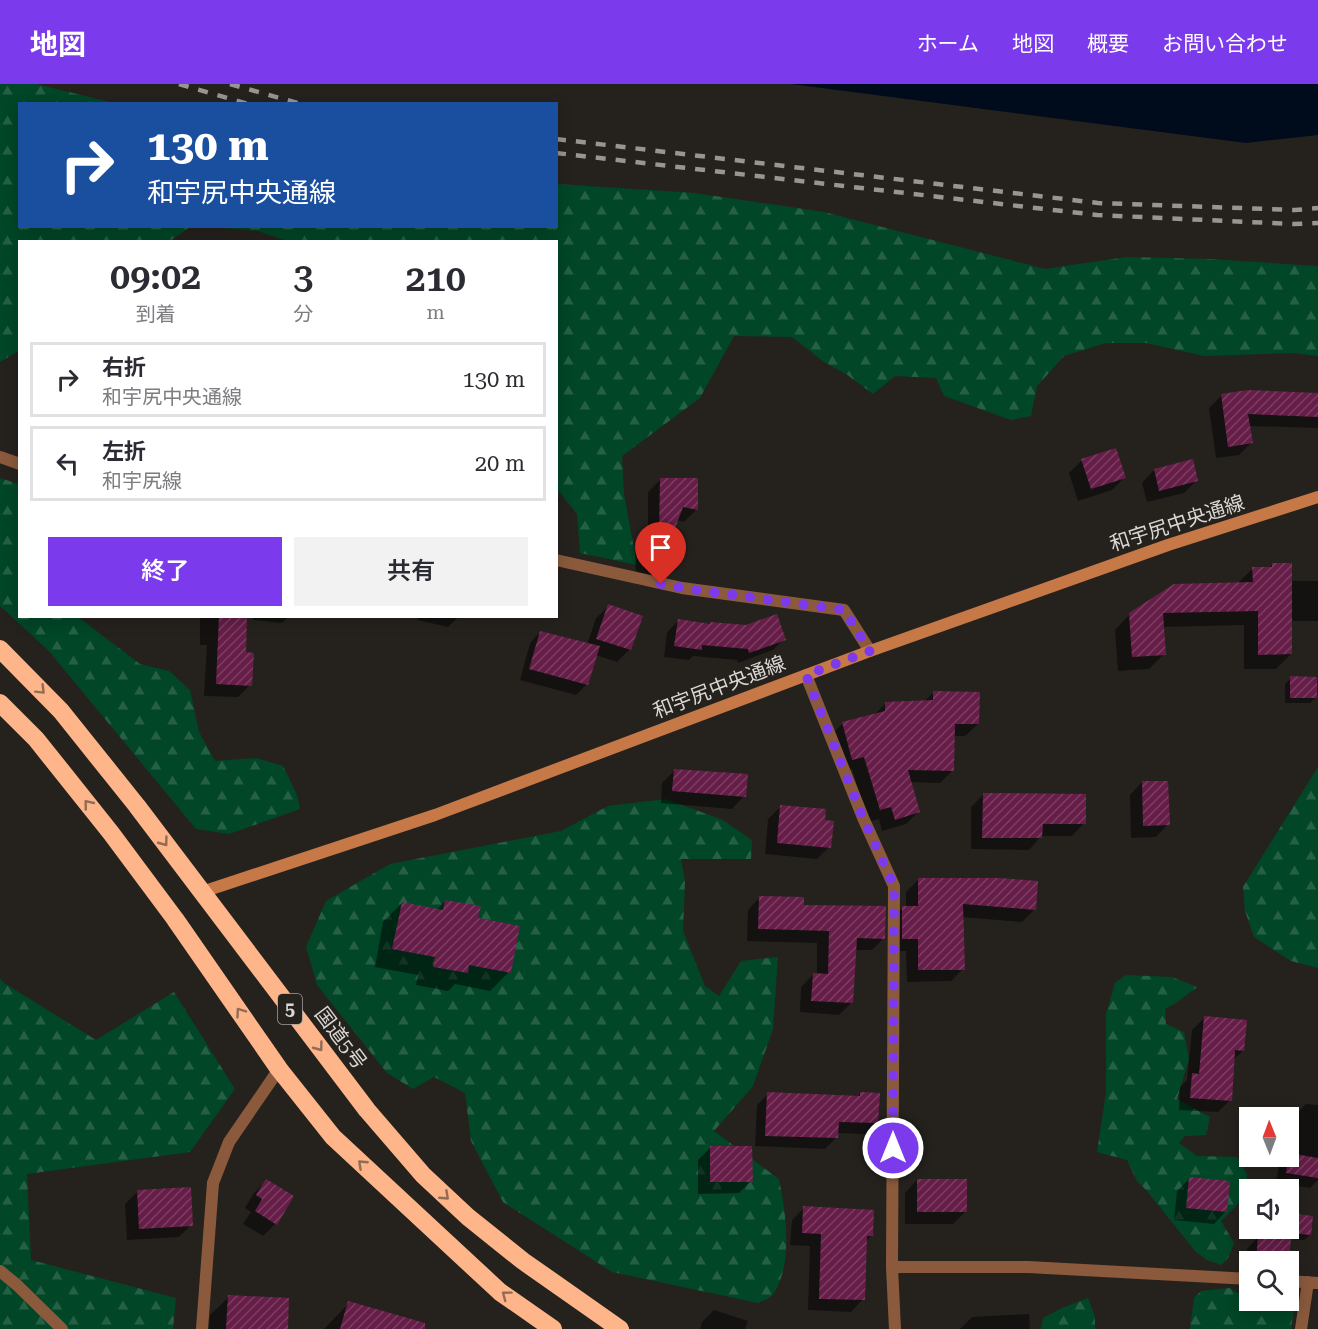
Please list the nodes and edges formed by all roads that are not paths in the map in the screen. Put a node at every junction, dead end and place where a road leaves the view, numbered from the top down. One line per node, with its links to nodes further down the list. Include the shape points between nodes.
1 (0, 457): 2 (street)
2 (18, 463)
3 (1318, 497): 6 (street, 和宇尻中央通線, via 1168,545)
4 (558, 560): 6 (street, via 682,588 844,610)
5 (0, 649): 9 (highway, 国道5号 / 5, one-way to 9, via 61,711)
6 (870, 651): 7 (street, 和宇尻中央通線)
7 (806, 675): 9 (street, 和宇尻中央通線, via 435,815); 11 (street, via 894,886)
8 (0, 703): 10 (highway, 5, one-way to 8, via 111,833 36,739)
9 (202, 892): 18 (highway, 国道5号 / 5, one-way to 18, via 367,1110 423,1175 523,1261)
10 (279, 1069): 16 (street, via 230,1142 213,1183); 17 (highway, 5, one-way to 10, via 500,1292 333,1137)
11 (892, 1267): 13 (street, via 1028,1267); 19 (street)
12 (0, 1271): 15 (street)
13 (1239, 1278)
14 (1313, 1282): 20 (street)
15 (62, 1329)
16 (202, 1329)
17 (553, 1329)
18 (620, 1329)
19 (896, 1329)
20 (1301, 1329)

